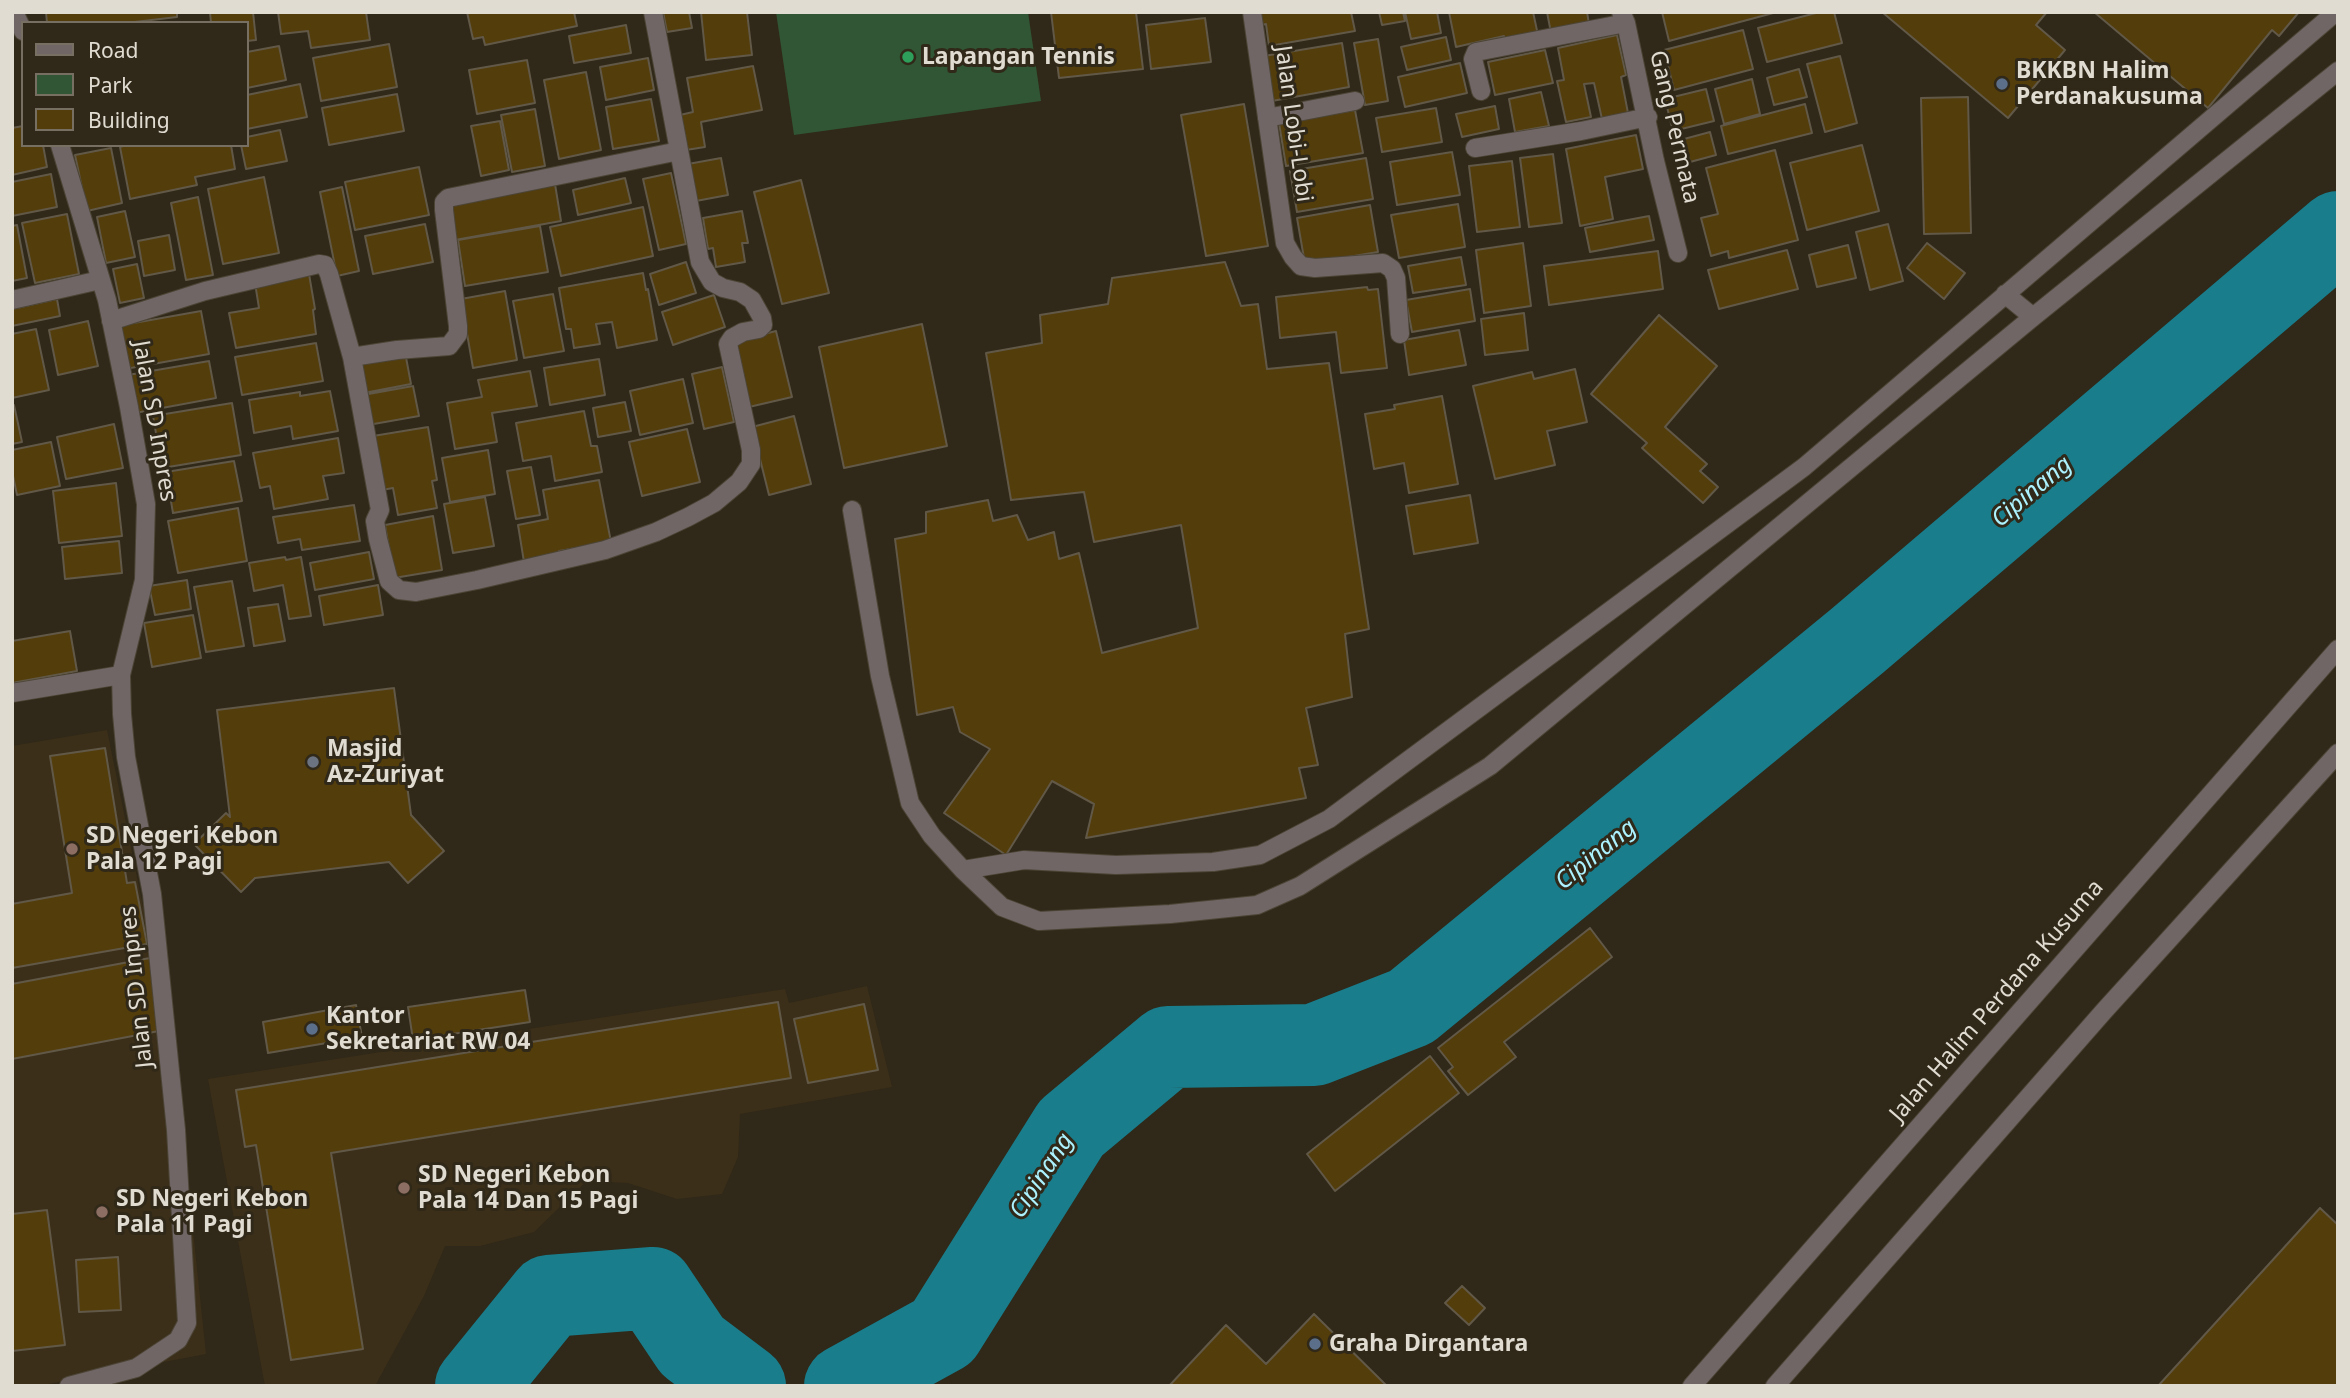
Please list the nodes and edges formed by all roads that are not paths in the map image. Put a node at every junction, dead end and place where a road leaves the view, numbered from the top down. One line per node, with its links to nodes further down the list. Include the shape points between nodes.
1 (653, 12): 12 (street)
2 (1252, 12): 9 (street, Jalan Lobi-Lobi)
3 (2336, 12): 15 (street)
4 (1624, 18): 6 (street, via 1476,52 1473,59); 8 (street, Gang Permata)
5 (2338, 71): 17 (street)
6 (1481, 91)
7 (1356, 102): 9 (street)
8 (1648, 117): 11 (street); 13 (street, Gang Permata)
9 (1268, 118): 19 (street, Jalan Lobi-Lobi, via 1285,243 1301,266 1383,263 1392,269)
10 (61, 147): 14 (street, Jalan SD Inpres)
11 (1475, 148)
12 (679, 151): 20 (street, via 448,198 444,210 458,326 454,341); 20 (street, via 704,271 712,282 752,300 763,325 728,344 751,464 739,482 714,503 656,532 605,550 416,592 399,590 389,581 378,540 375,521 380,510)
13 (1678, 253)
14 (100, 280): 16 (street); 18 (street, Jalan SD Inpres)
15 (2005, 294): 17 (street); 26 (street, via 1804,467 1329,819 1260,855 1213,862 1116,865 1024,860)
16 (12, 300)
17 (2033, 317): 26 (street, via 1490,766 1300,886 1257,905 1039,921 1002,907)
18 (111, 321): 20 (street, via 205,290 319,264 325,265 329,274); 23 (street, Jalan SD Inpres, via 146,504 144,580)
19 (1400, 334)
20 (352, 357)
21 (852, 510): 26 (street, via 880,676 910,803)
22 (2338, 649): 28 (street, Jalan Halim Perdana Kusuma)
23 (121, 675): 24 (street); 27 (street, Jalan SD Inpres, via 126,757 152,894 176,1130 187,1322 178,1340 136,1368)
24 (12, 693)
25 (2338, 753): 29 (street)
26 (963, 870)
27 (69, 1386)
28 (1692, 1386)
29 (1775, 1386)

